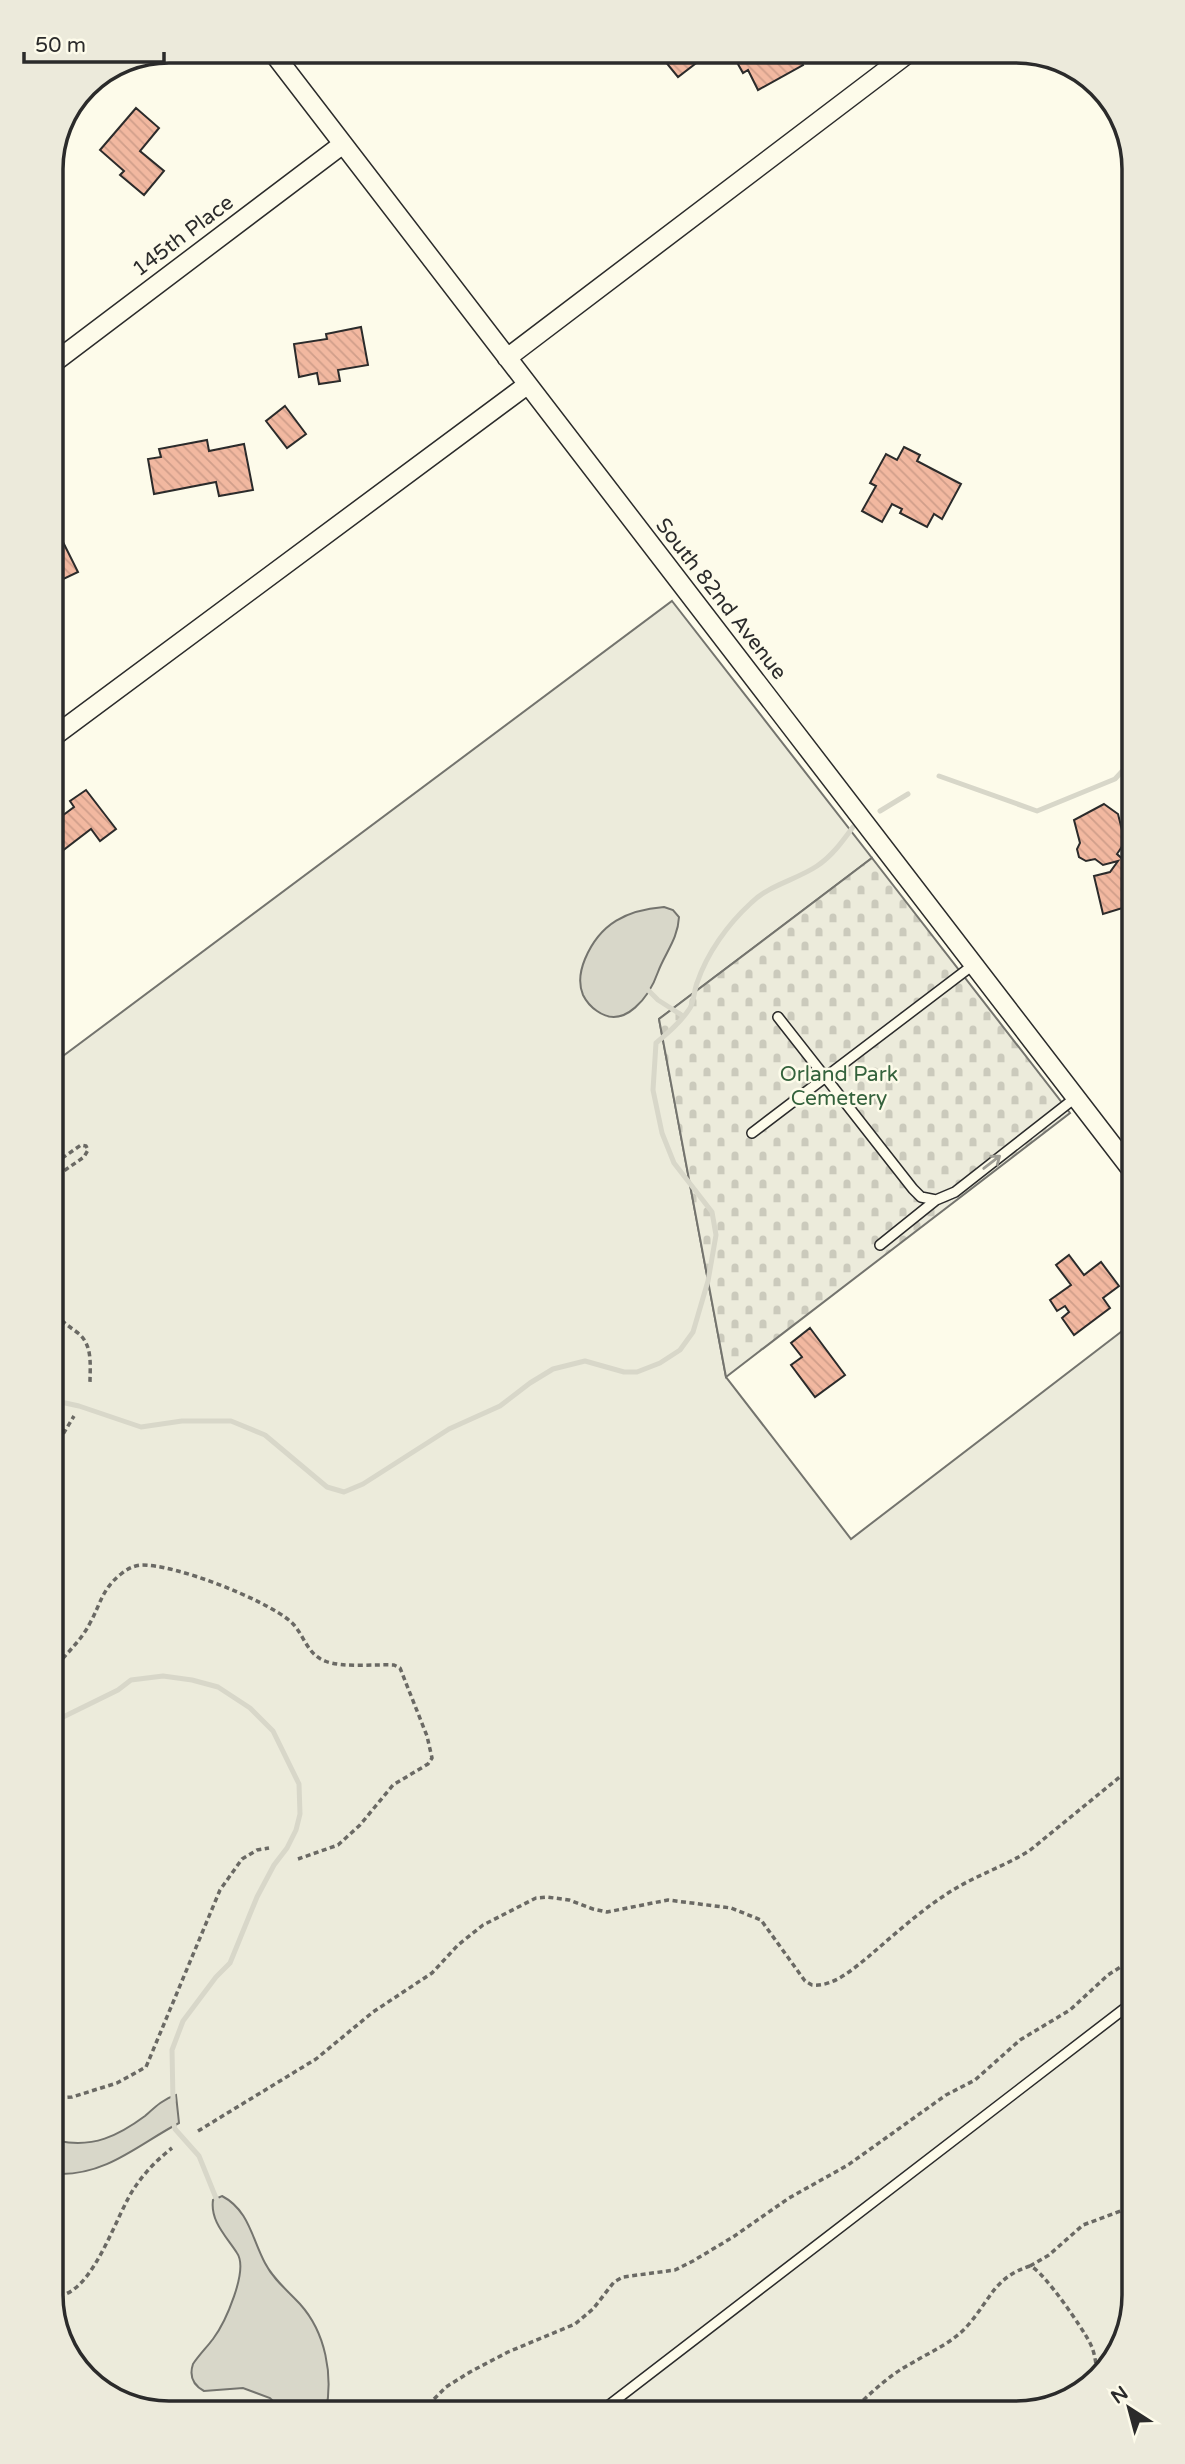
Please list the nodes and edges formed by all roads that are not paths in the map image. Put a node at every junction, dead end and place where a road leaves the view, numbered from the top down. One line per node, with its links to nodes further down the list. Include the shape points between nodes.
1 (280, 63): 3 (street, South 82nd Avenue)
2 (896, 63): 5 (street)
3 (343, 144): 4 (street, 145th Place); 5 (street, South 82nd Avenue)
4 (63, 357)
5 (507, 358): 6 (street, South 82nd Avenue)
6 (527, 384): 7 (street); 8 (street, South 82nd Avenue)
7 (63, 730)
8 (974, 965): 10 (lane); 11 (street, South 82nd Avenue)
9 (778, 1017): 10 (lane)
10 (826, 1078): 12 (lane); 14 (lane, via 913,1189 921,1197)
11 (1075, 1098): 13 (street, South 82nd Avenue); 14 (lane, one-way to 11, via 955,1192)
12 (752, 1133)
13 (1122, 1158)
14 (936, 1200): 15 (lane)
15 (880, 1245)
16 (1122, 2010): 17 (lane)
17 (614, 2401)

